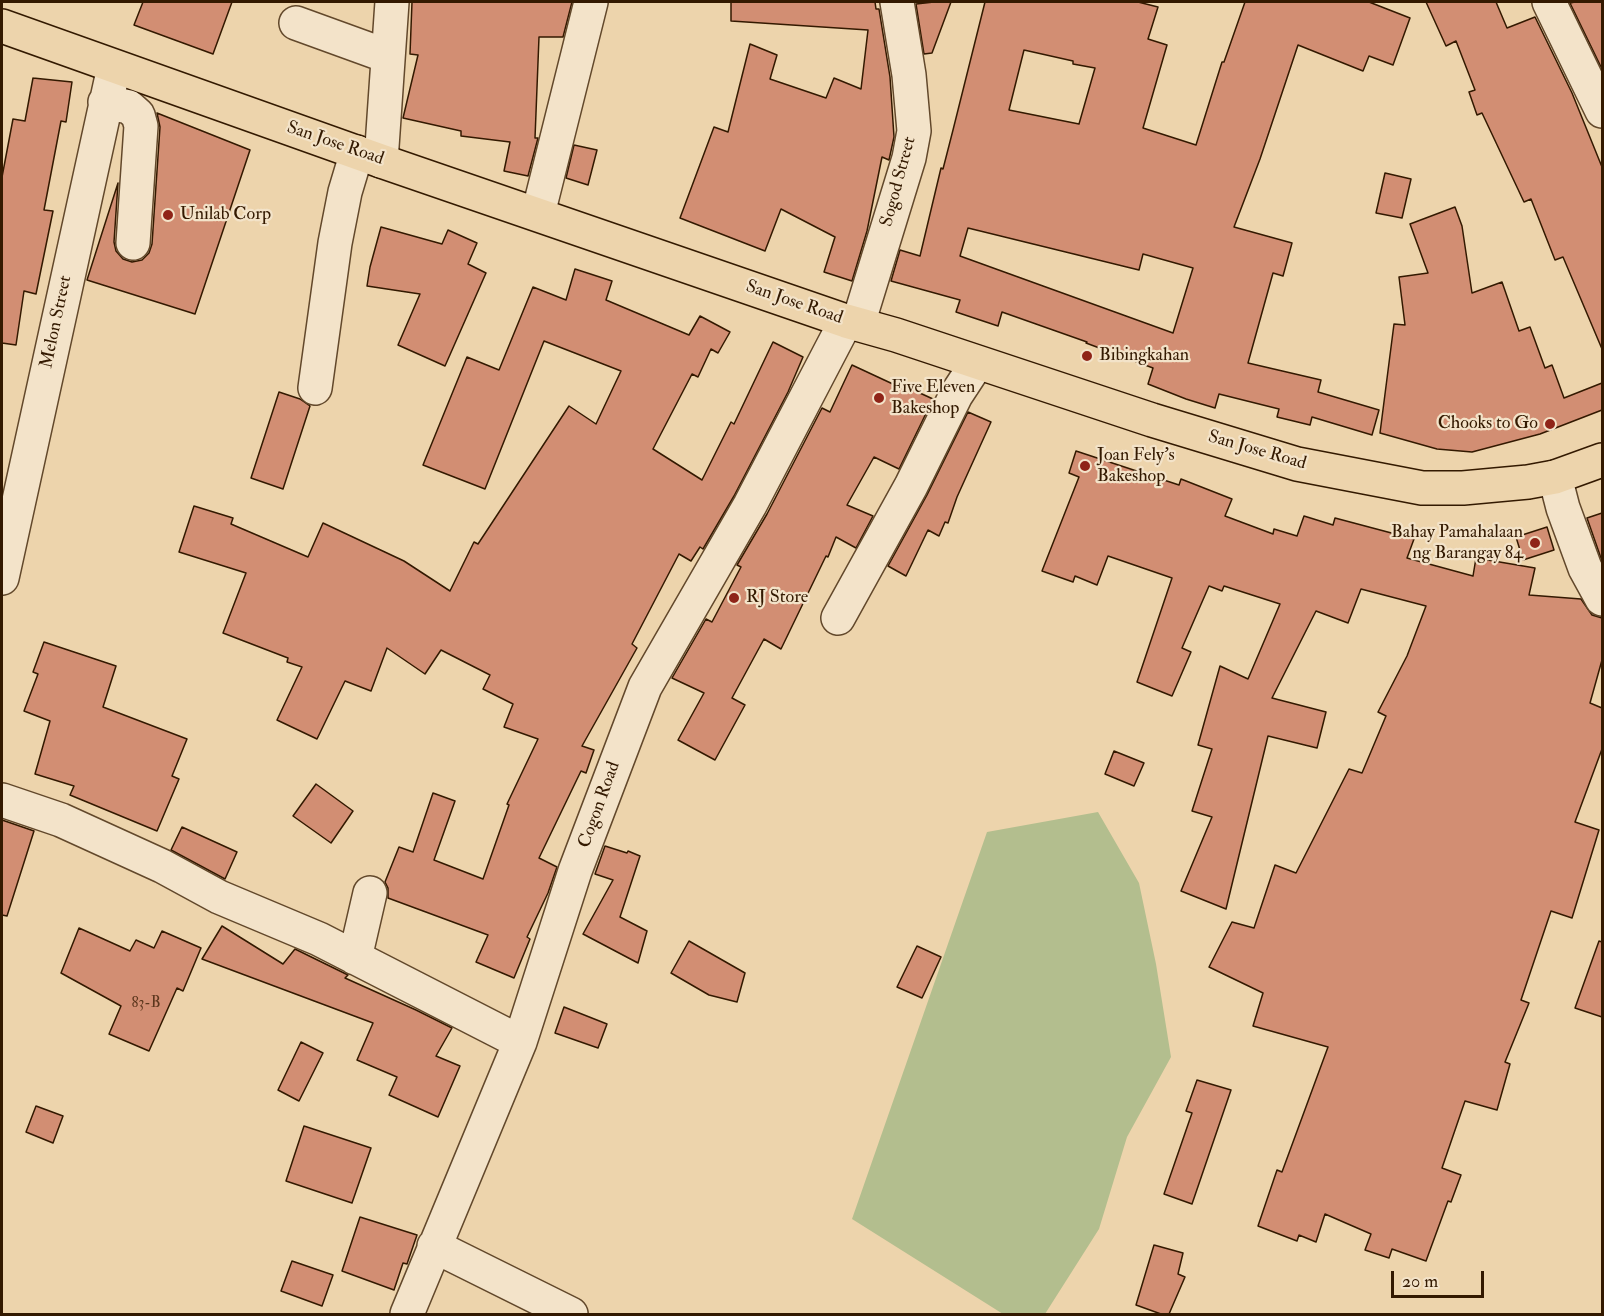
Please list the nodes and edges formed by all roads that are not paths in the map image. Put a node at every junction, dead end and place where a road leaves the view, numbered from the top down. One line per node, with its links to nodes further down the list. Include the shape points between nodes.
1 (392, 2): 7 (street)
2 (591, 2): 12 (street)
3 (897, 2): 14 (street, Sogod Street, via 914,131 909,158)
4 (1550, 2): 10 (street)
5 (296, 23): 7 (street)
6 (2, 26): 8 (main road, San Jose Road)
7 (387, 56): 11 (street)
8 (114, 67): 9 (street, Melon Street); 11 (main road, San Jose Road)
9 (105, 102): 13 (street, via 129,107 138,115 141,126); 19 (street, Melon Street)
10 (1602, 111)
11 (369, 156): 12 (main road, San Jose Road); 16 (street, via 345,192)
12 (538, 214): 14 (main road, San Jose Road)
13 (133, 243)
14 (852, 322): 15 (main road, San Jose Road); 25 (street, Cogon Road, via 645,687 575,872)
15 (977, 363): 18 (main road, San Jose Road, via 1297,464 1357,477 1422,488 1463,488); 21 (street, via 956,395)
16 (315, 388)
17 (1602, 459): 18 (main road, San Jose Road)
18 (1555, 477): 20 (street, via 1585,568)
19 (2, 578)
20 (1602, 599)
21 (838, 618)
22 (2, 800): 24 (street, via 61,820 219,897)
23 (370, 893): 24 (street)
24 (355, 957): 25 (street)
25 (520, 1042): 26 (street, Cogon Road)
26 (434, 1246): 27 (street, Cogon Road); 28 (street)
27 (407, 1314)
28 (571, 1314)

